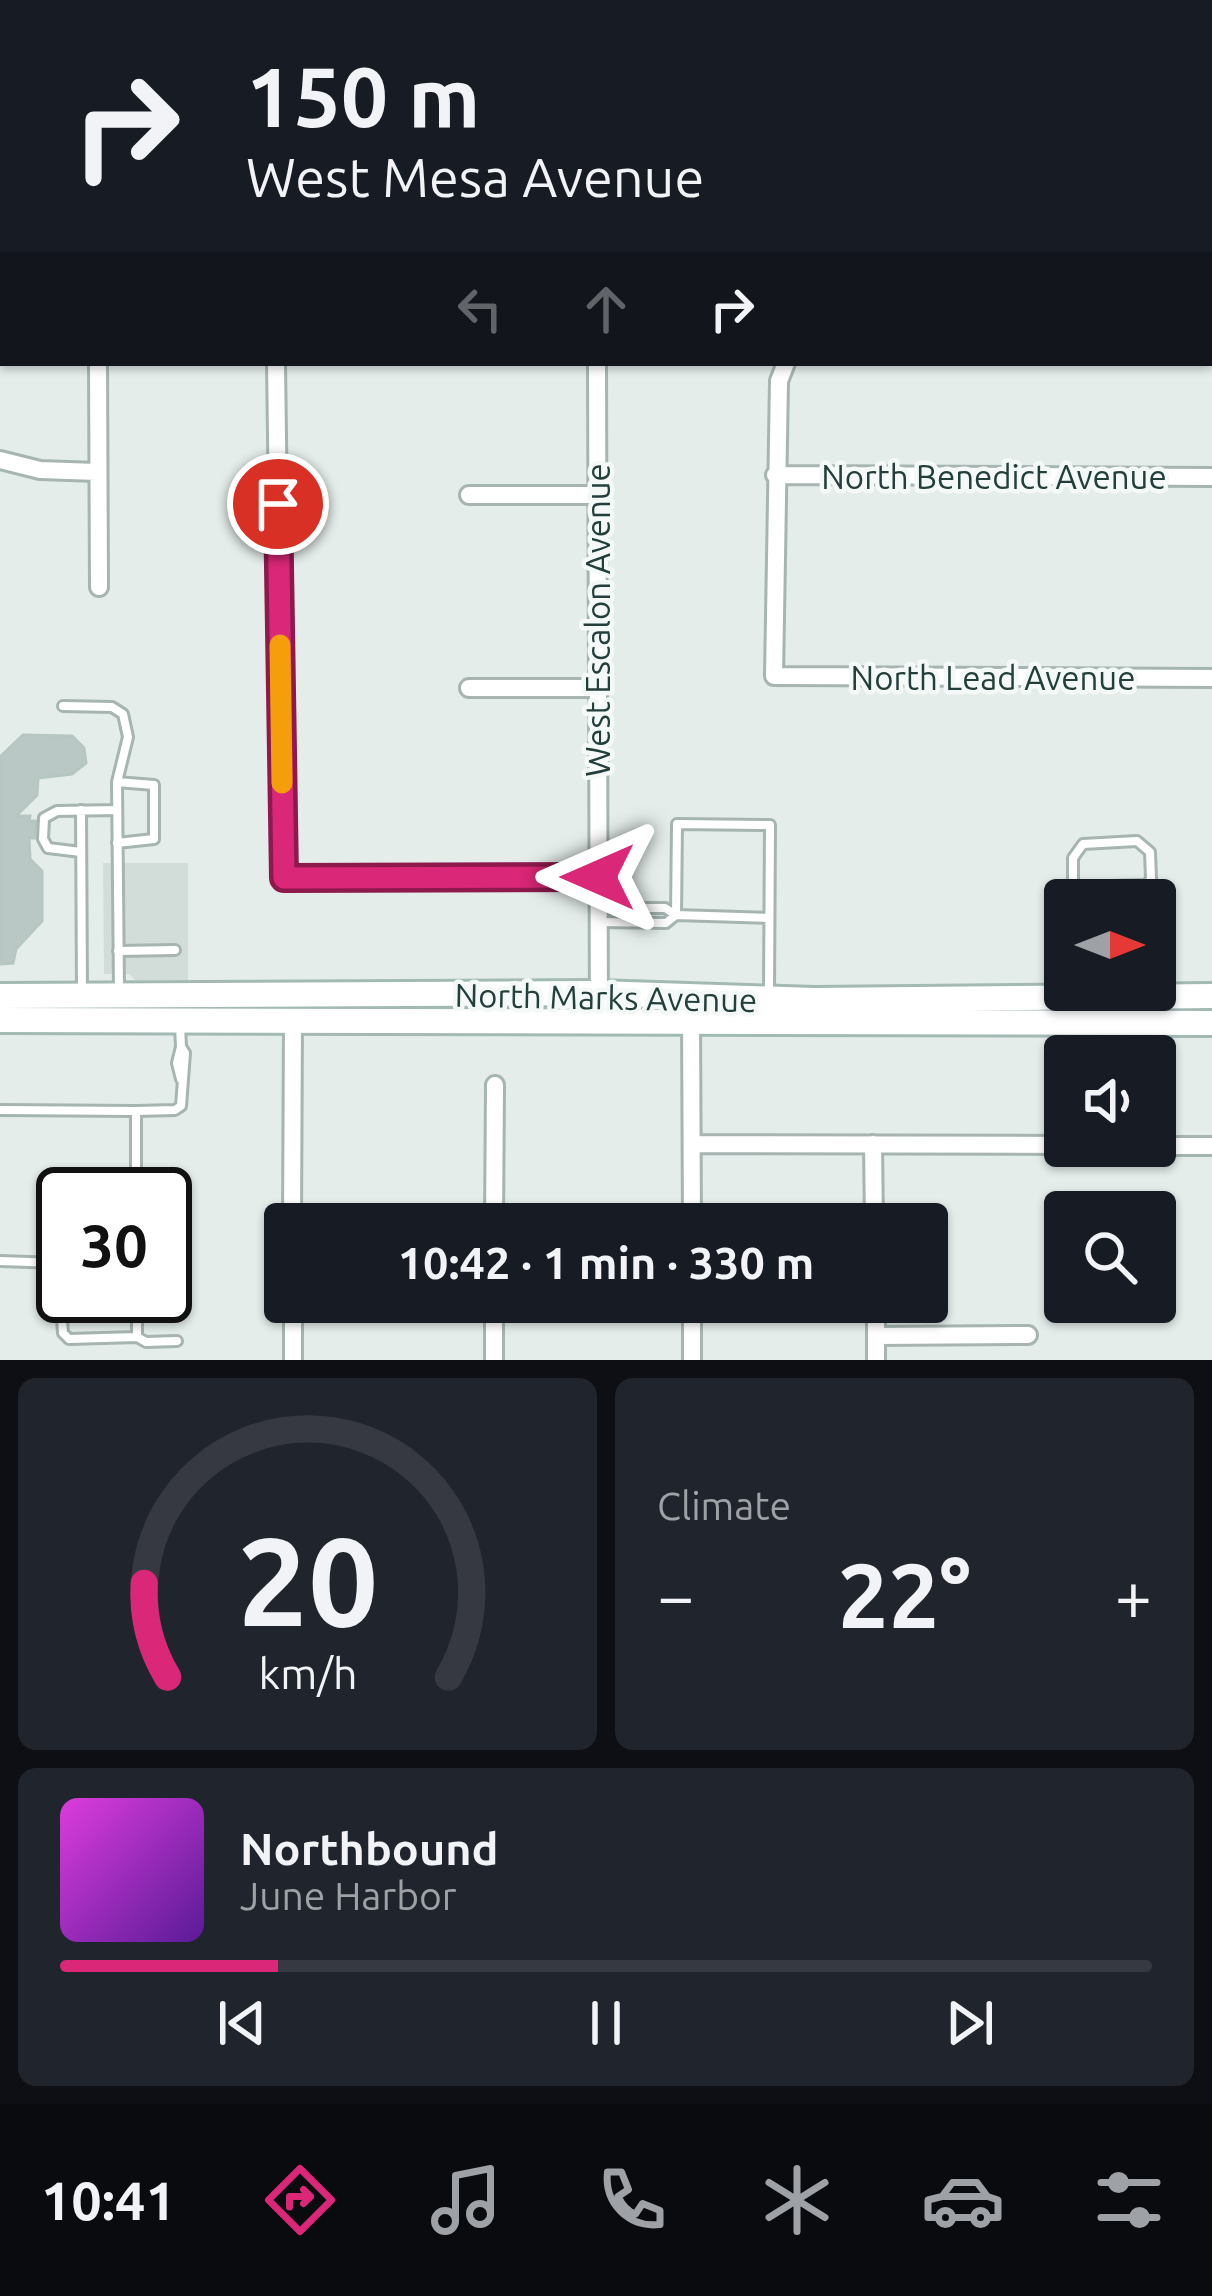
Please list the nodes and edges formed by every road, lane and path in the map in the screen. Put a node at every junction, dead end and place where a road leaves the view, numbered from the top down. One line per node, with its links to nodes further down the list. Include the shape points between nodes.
1 (98, 366): 6 (street)
2 (276, 366): 21 (street, via 284,878)
3 (597, 366): 10 (street, West Escalon Avenue)
4 (785, 366): 7 (street)
5 (0, 460): 6 (street)
6 (97, 472): 11 (street)
7 (776, 475): 8 (street, North Benedict Avenue); 12 (street, North Lead Avenue, via 774,676)
8 (1212, 477)
9 (469, 495): 10 (street)
10 (598, 495): 14 (street, West Escalon Avenue)
11 (98, 586)
12 (1212, 678)
13 (469, 688): 14 (street)
14 (597, 688): 21 (street, West Escalon Avenue)
15 (63, 706): 16 (lane, via 112,706 123,714 128,736)
16 (117, 782): 18 (lane); 19 (lane, via 154,785 154,839)
17 (81, 810): 18 (lane); 20 (lane); 20 (lane, via 49,813 43,821 43,839 54,851)
18 (117, 810): 19 (lane)
19 (117, 843): 27 (lane)
20 (81, 852): 30 (lane)
21 (598, 877): 23 (street, West Escalon Avenue)
22 (1074, 886): 22 (lane, via 1073,858 1083,844 1137,841 1150,852 1147,885)
23 (598, 915): 24 (lane, via 666,923); 28 (street, West Escalon Avenue)
24 (676, 915): 25 (lane); 25 (lane, via 676,824 770,825)
25 (769, 917): 37 (lane)
26 (175, 950): 27 (lane)
27 (118, 951): 29 (lane)
28 (597, 993): 31 (main road, North Marks Avenue); 35 (main road, North Marks Avenue); 39 (street, West Escalon Avenue)
29 (119, 994): 30 (main road, North Marks Avenue); 31 (main road, North Marks Avenue); 38 (main road, via 86,1008)
30 (82, 995): 34 (main road, North Marks Avenue)
31 (438, 995): 40 (main road, via 427,1005 307,1010)
32 (1044, 995): 37 (main road, North Marks Avenue)
33 (1176, 995): 36 (main road, North Marks Avenue)
34 (0, 996)
35 (692, 996): 37 (main road, North Marks Avenue); 42 (street)
36 (1212, 996)
37 (769, 999)
38 (0, 1016): 43 (main road, North Marks Avenue)
39 (599, 1020): 40 (main road, North Marks Avenue); 42 (main road, North Marks Avenue)
40 (293, 1022): 43 (main road, North Marks Avenue); 53 (street)
41 (1212, 1023): 42 (main road, North Marks Avenue)
42 (691, 1024): 47 (street)
43 (180, 1034): 46 (lane, via 179,1109)
44 (495, 1085): 54 (street)
45 (0, 1110): 46 (lane)
46 (136, 1111): 52 (lane)
47 (692, 1144): 48 (street); 55 (street)
48 (873, 1144): 49 (street); 56 (street)
49 (1044, 1145)
50 (1176, 1146): 51 (street)
51 (1212, 1146)
52 (136, 1167)
53 (292, 1203)
54 (494, 1203)
55 (692, 1203)
56 (874, 1203)
57 (0, 1261): 65 (lane, via 58,1263 65,1337)
58 (137, 1323): 65 (lane)
59 (293, 1323): 67 (street)
60 (494, 1323): 68 (street)
61 (692, 1323): 69 (street)
62 (876, 1323): 64 (street)
63 (1028, 1335): 64 (street)
64 (876, 1336): 70 (street)
65 (137, 1337): 66 (lane)
66 (177, 1341)
67 (293, 1360)
68 (494, 1360)
69 (692, 1360)
70 (876, 1360)

